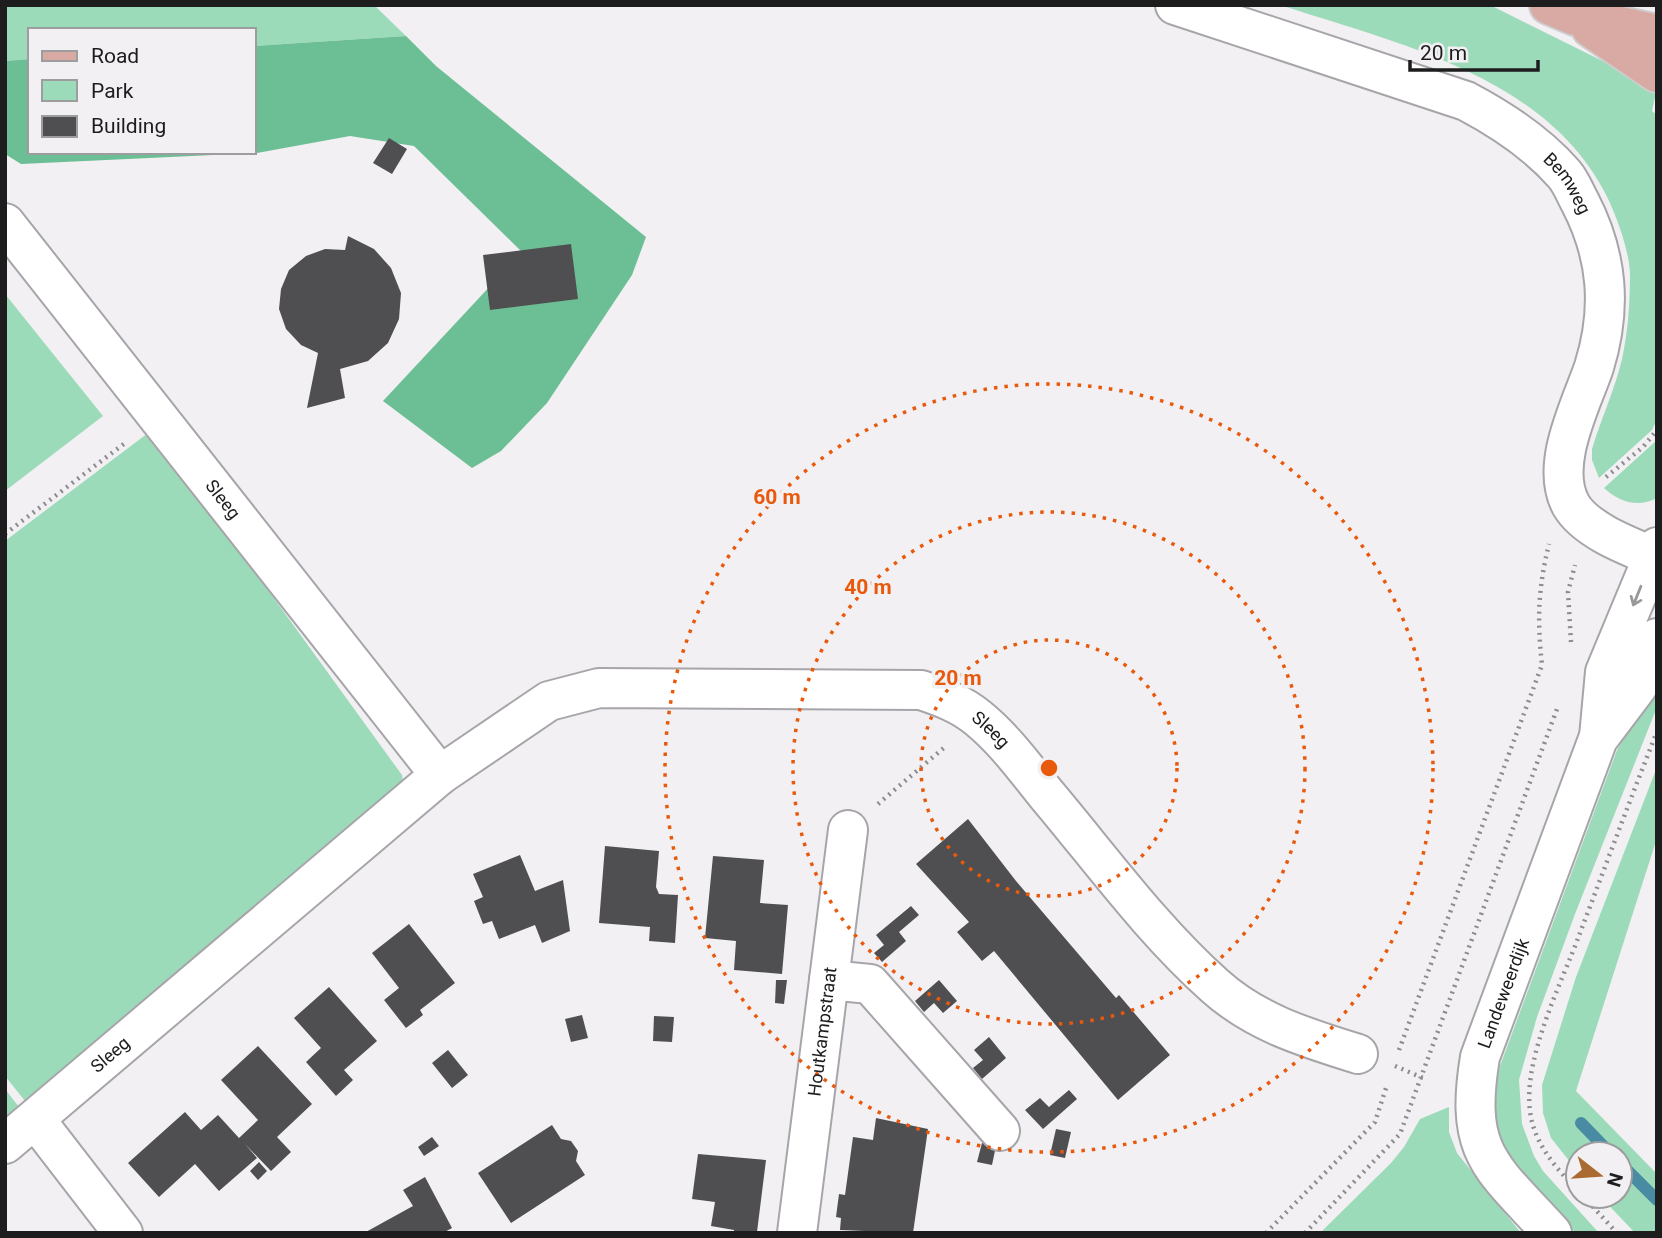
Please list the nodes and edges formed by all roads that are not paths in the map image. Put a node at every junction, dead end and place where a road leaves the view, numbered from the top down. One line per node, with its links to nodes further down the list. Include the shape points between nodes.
1 (1175, 5): 6 (street, Bemweg, via 1466,101 1506,122 1565,176 1591,224 1605,267 1606,318 1564,460 1582,516)
2 (1562, 11): 3 (main road); 4 (main road)
3 (1657, 34)
4 (1657, 73)
5 (5, 223): 9 (street, Sleeg)
6 (1655, 554): 8 (street, Landeweerdijk, one-way to 8, via 1605,672)
7 (1657, 638): 8 (street, Landeweerdijk, via 1638,686)
8 (1598, 739): 18 (street, Landeweerdijk, via 1480,1057 1475,1088 1478,1140 1493,1169)
9 (440, 775): 12 (street, Sleeg, via 549,701 598,688 921,690 950,699 979,719 1011,751 1153,921 1214,986 1284,1030); 13 (street, Sleeg)
10 (848, 830): 11 (street, Houtkampstraat)
11 (829, 980): 14 (street, via 870,984); 17 (street, Houtkampstraat)
12 (1358, 1054)
13 (35, 1119): 15 (street, Sleeg); 16 (street)
14 (1000, 1131)
15 (5, 1144)
16 (123, 1233)
17 (797, 1233)
18 (1552, 1233)

